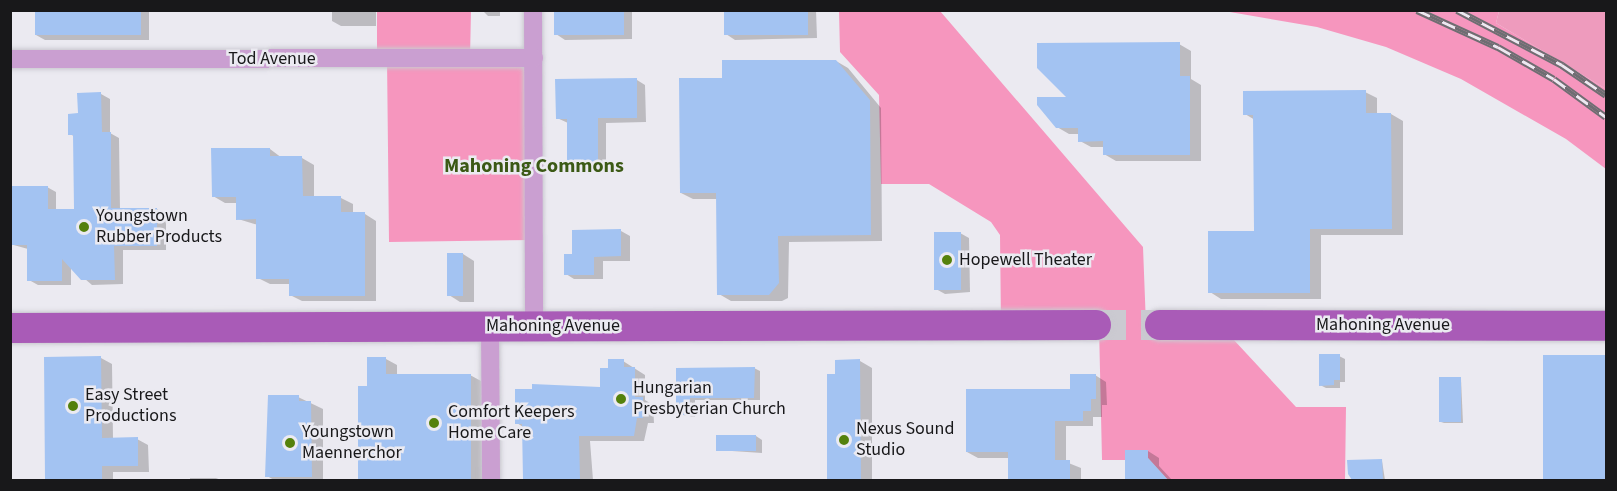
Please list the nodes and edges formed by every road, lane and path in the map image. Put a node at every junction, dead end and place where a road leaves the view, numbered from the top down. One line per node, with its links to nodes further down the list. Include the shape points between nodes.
1 (533, 10): 2 (street)
2 (534, 58): 3 (street, Tod Avenue); 8 (street)
3 (10, 59)
4 (1096, 325): 8 (main road, Mahoning Avenue)
5 (1160, 325): 6 (main road, Mahoning Avenue)
6 (1606, 326)
7 (490, 327): 8 (main road, Mahoning Avenue); 9 (main road, Mahoning Avenue); 10 (street)
8 (534, 327)
9 (10, 328)
10 (491, 480)

